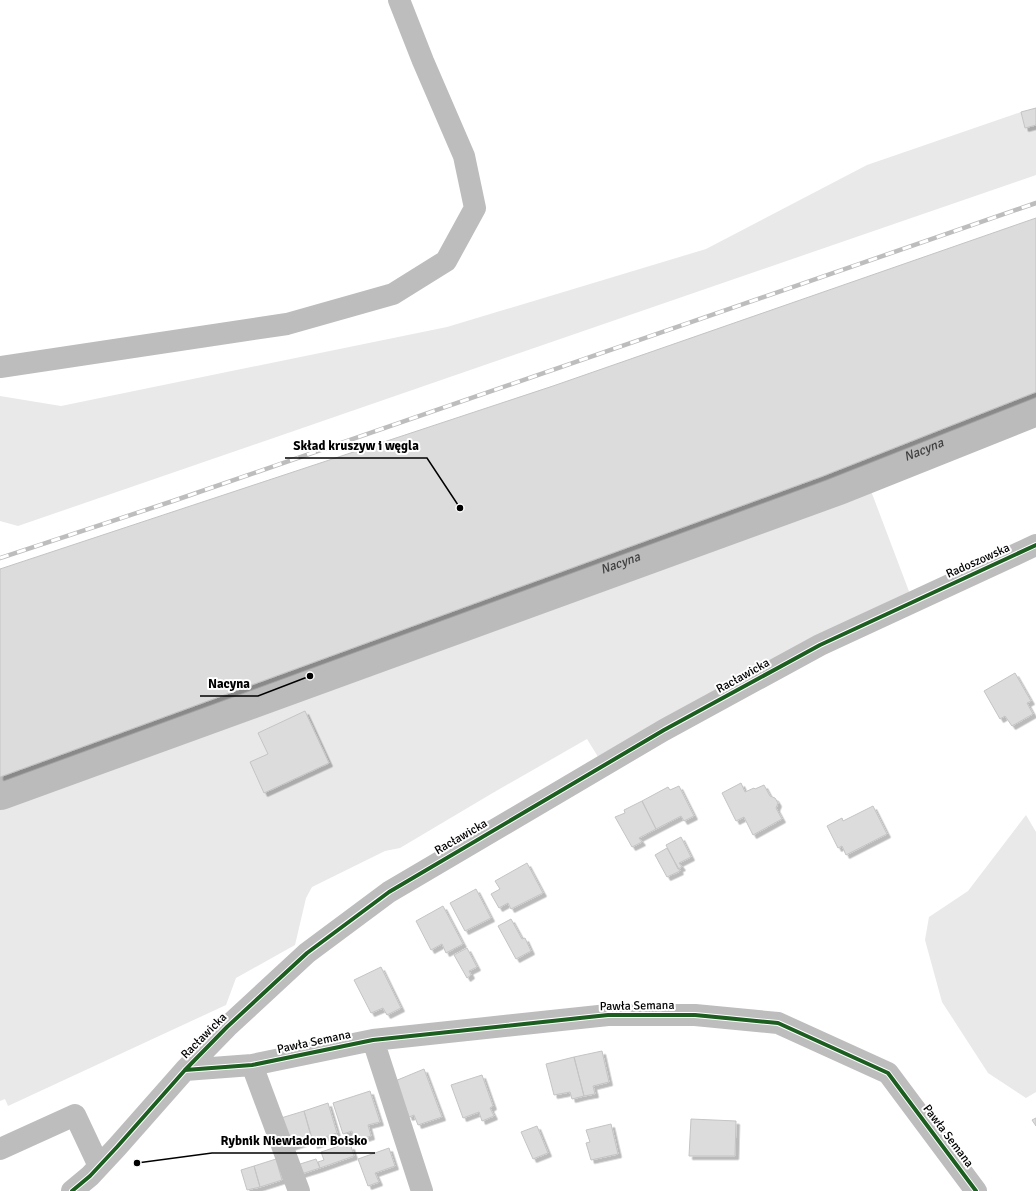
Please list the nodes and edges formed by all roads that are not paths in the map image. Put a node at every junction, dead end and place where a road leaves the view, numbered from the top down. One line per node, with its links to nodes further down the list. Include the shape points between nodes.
1 (399, 0): 2 (street, via 464,156 475,208 446,261 393,294 286,324)
2 (0, 367)
3 (1036, 546): 4 (street, Radoszowska)
4 (929, 594): 7 (street, Racławicka, via 820,645 671,726 389,892 307,953)
5 (372, 1040): 6 (street, Pawła Semana); 12 (street); 13 (street, Pawła Semana, via 608,1015 695,1015 778,1023 888,1074)
6 (252, 1065): 7 (street, Pawła Semana); 11 (street)
7 (185, 1070): 9 (street, Racławicka)
8 (0, 1149): 9 (street, via 75,1115)
9 (99, 1166): 10 (street, Racławicka)
10 (72, 1191)
11 (299, 1191)
12 (422, 1191)
13 (976, 1191)

